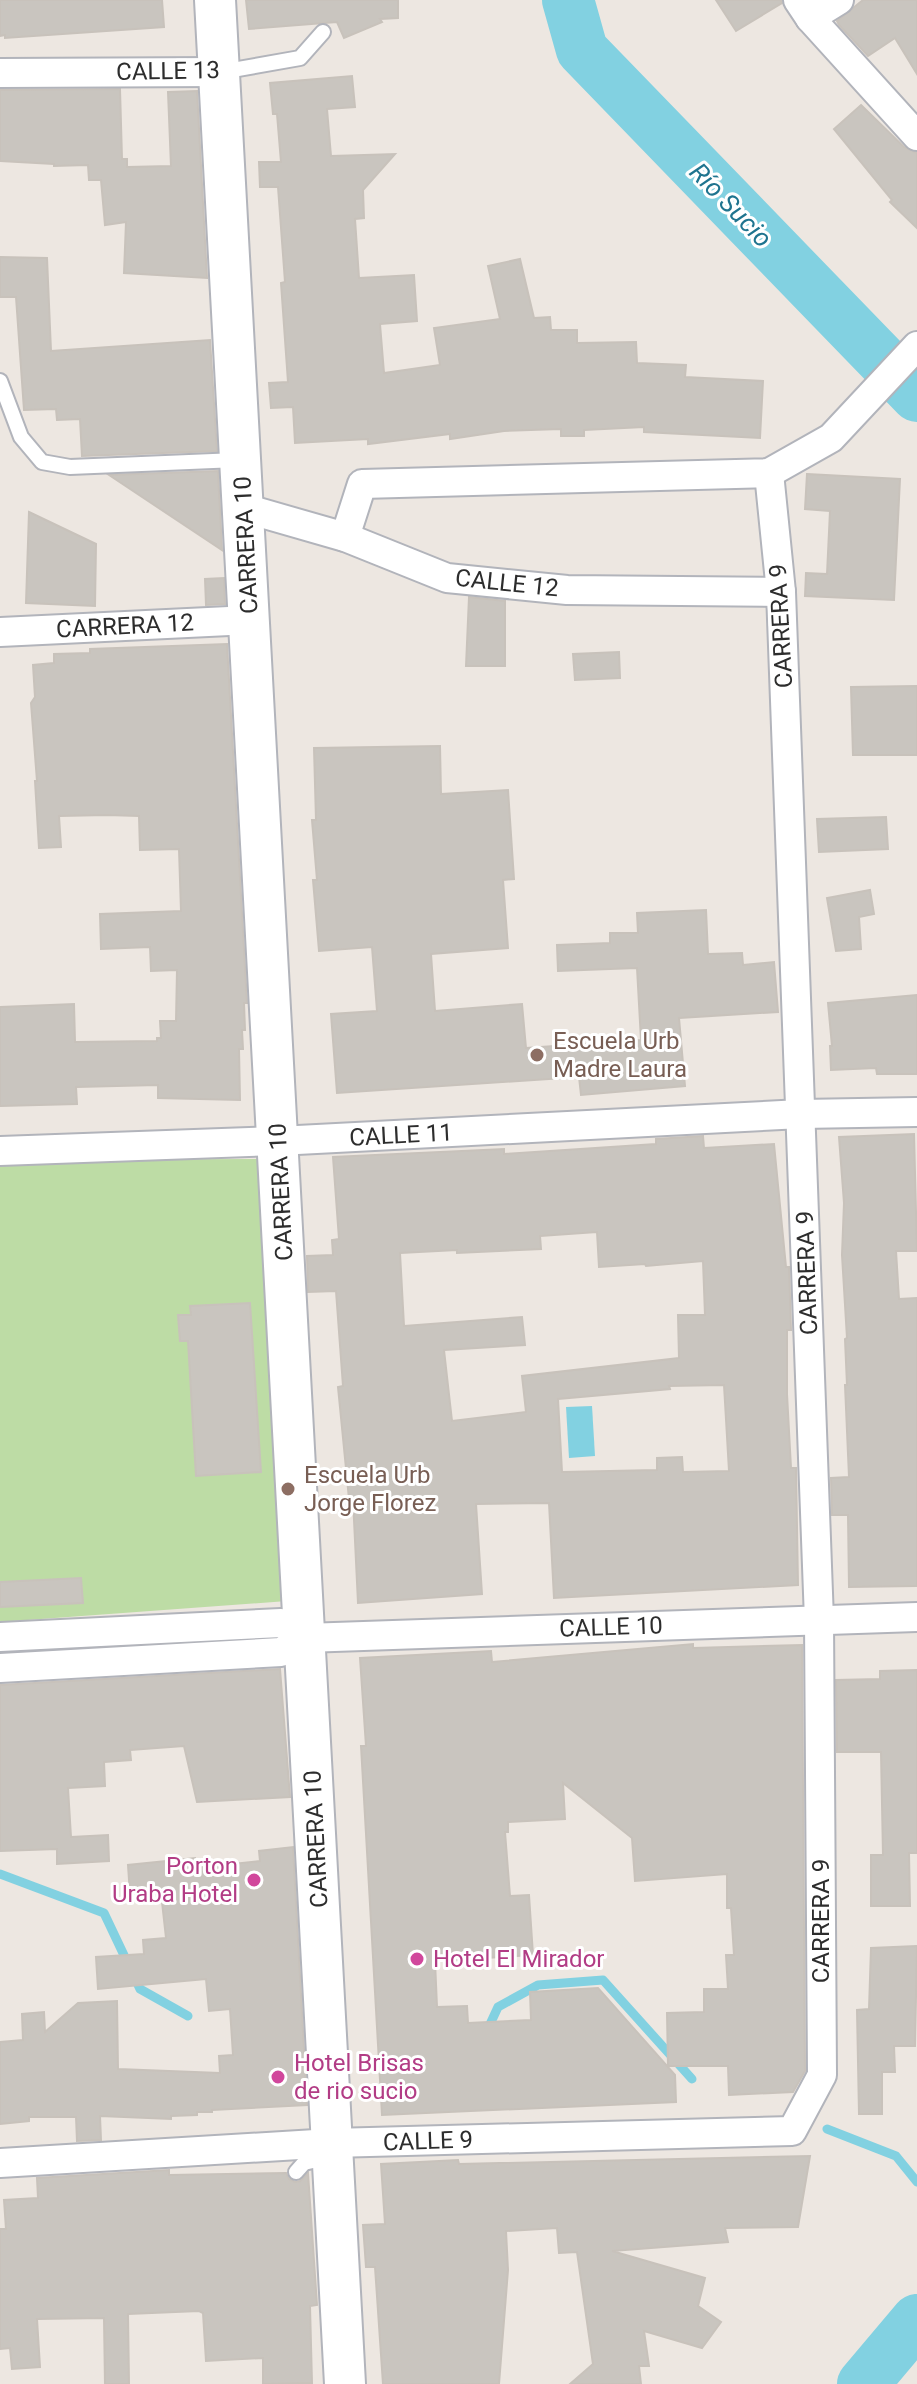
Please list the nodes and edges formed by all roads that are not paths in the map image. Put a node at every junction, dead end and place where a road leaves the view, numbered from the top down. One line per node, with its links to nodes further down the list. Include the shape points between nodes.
1 (215, 0): 5 (main road, CARRERA 10)
2 (839, 0): 3 (street)
3 (804, 9): 7 (street)
4 (323, 32): 5 (lane, CALLE 13, via 300,58)
5 (221, 72): 6 (street, CALLE 13); 10 (main road, CARRERA 10)
6 (0, 73)
7 (917, 136)
8 (917, 346): 11 (street, via 831,438)
9 (0, 381): 10 (lane, via 21,437 42,462 70,467)
10 (241, 459): 12 (main road, CARRERA 10)
11 (769, 473): 13 (street, via 362,484); 14 (street, CARRERA 9)
12 (244, 508): 13 (street, CALLE 12); 15 (main road, CARRERA 10)
13 (345, 537): 14 (street, CALLE 12, via 447,578 567,590)
14 (781, 592): 18 (street, CARRERA 9)
15 (250, 620): 16 (street, CARRERA 12); 19 (main road, CARRERA 10)
16 (0, 632)
17 (917, 1112): 18 (street)
18 (801, 1114): 19 (street, CALLE 11); 22 (street, CARRERA 9)
19 (278, 1141): 20 (street, CALLE 11); 24 (main road, CARRERA 10)
20 (0, 1151)
21 (917, 1617): 22 (street, CALLE 10)
22 (819, 1620): 24 (street, CALLE 10); 26 (street, CARRERA 9)
23 (0, 1637): 24 (street, CALLE 10, via 281,1623)
24 (305, 1638): 25 (street, CALLE 10, via 281,1652); 27 (main road, CARRERA 10)
25 (0, 1668)
26 (822, 2075): 27 (street, CALLE 9, via 792,2131)
27 (333, 2150): 28 (street, CALLE 9, via 288,2146); 29 (main road, CARRERA 10, via 330,2219)
28 (0, 2163)
29 (345, 2384)

